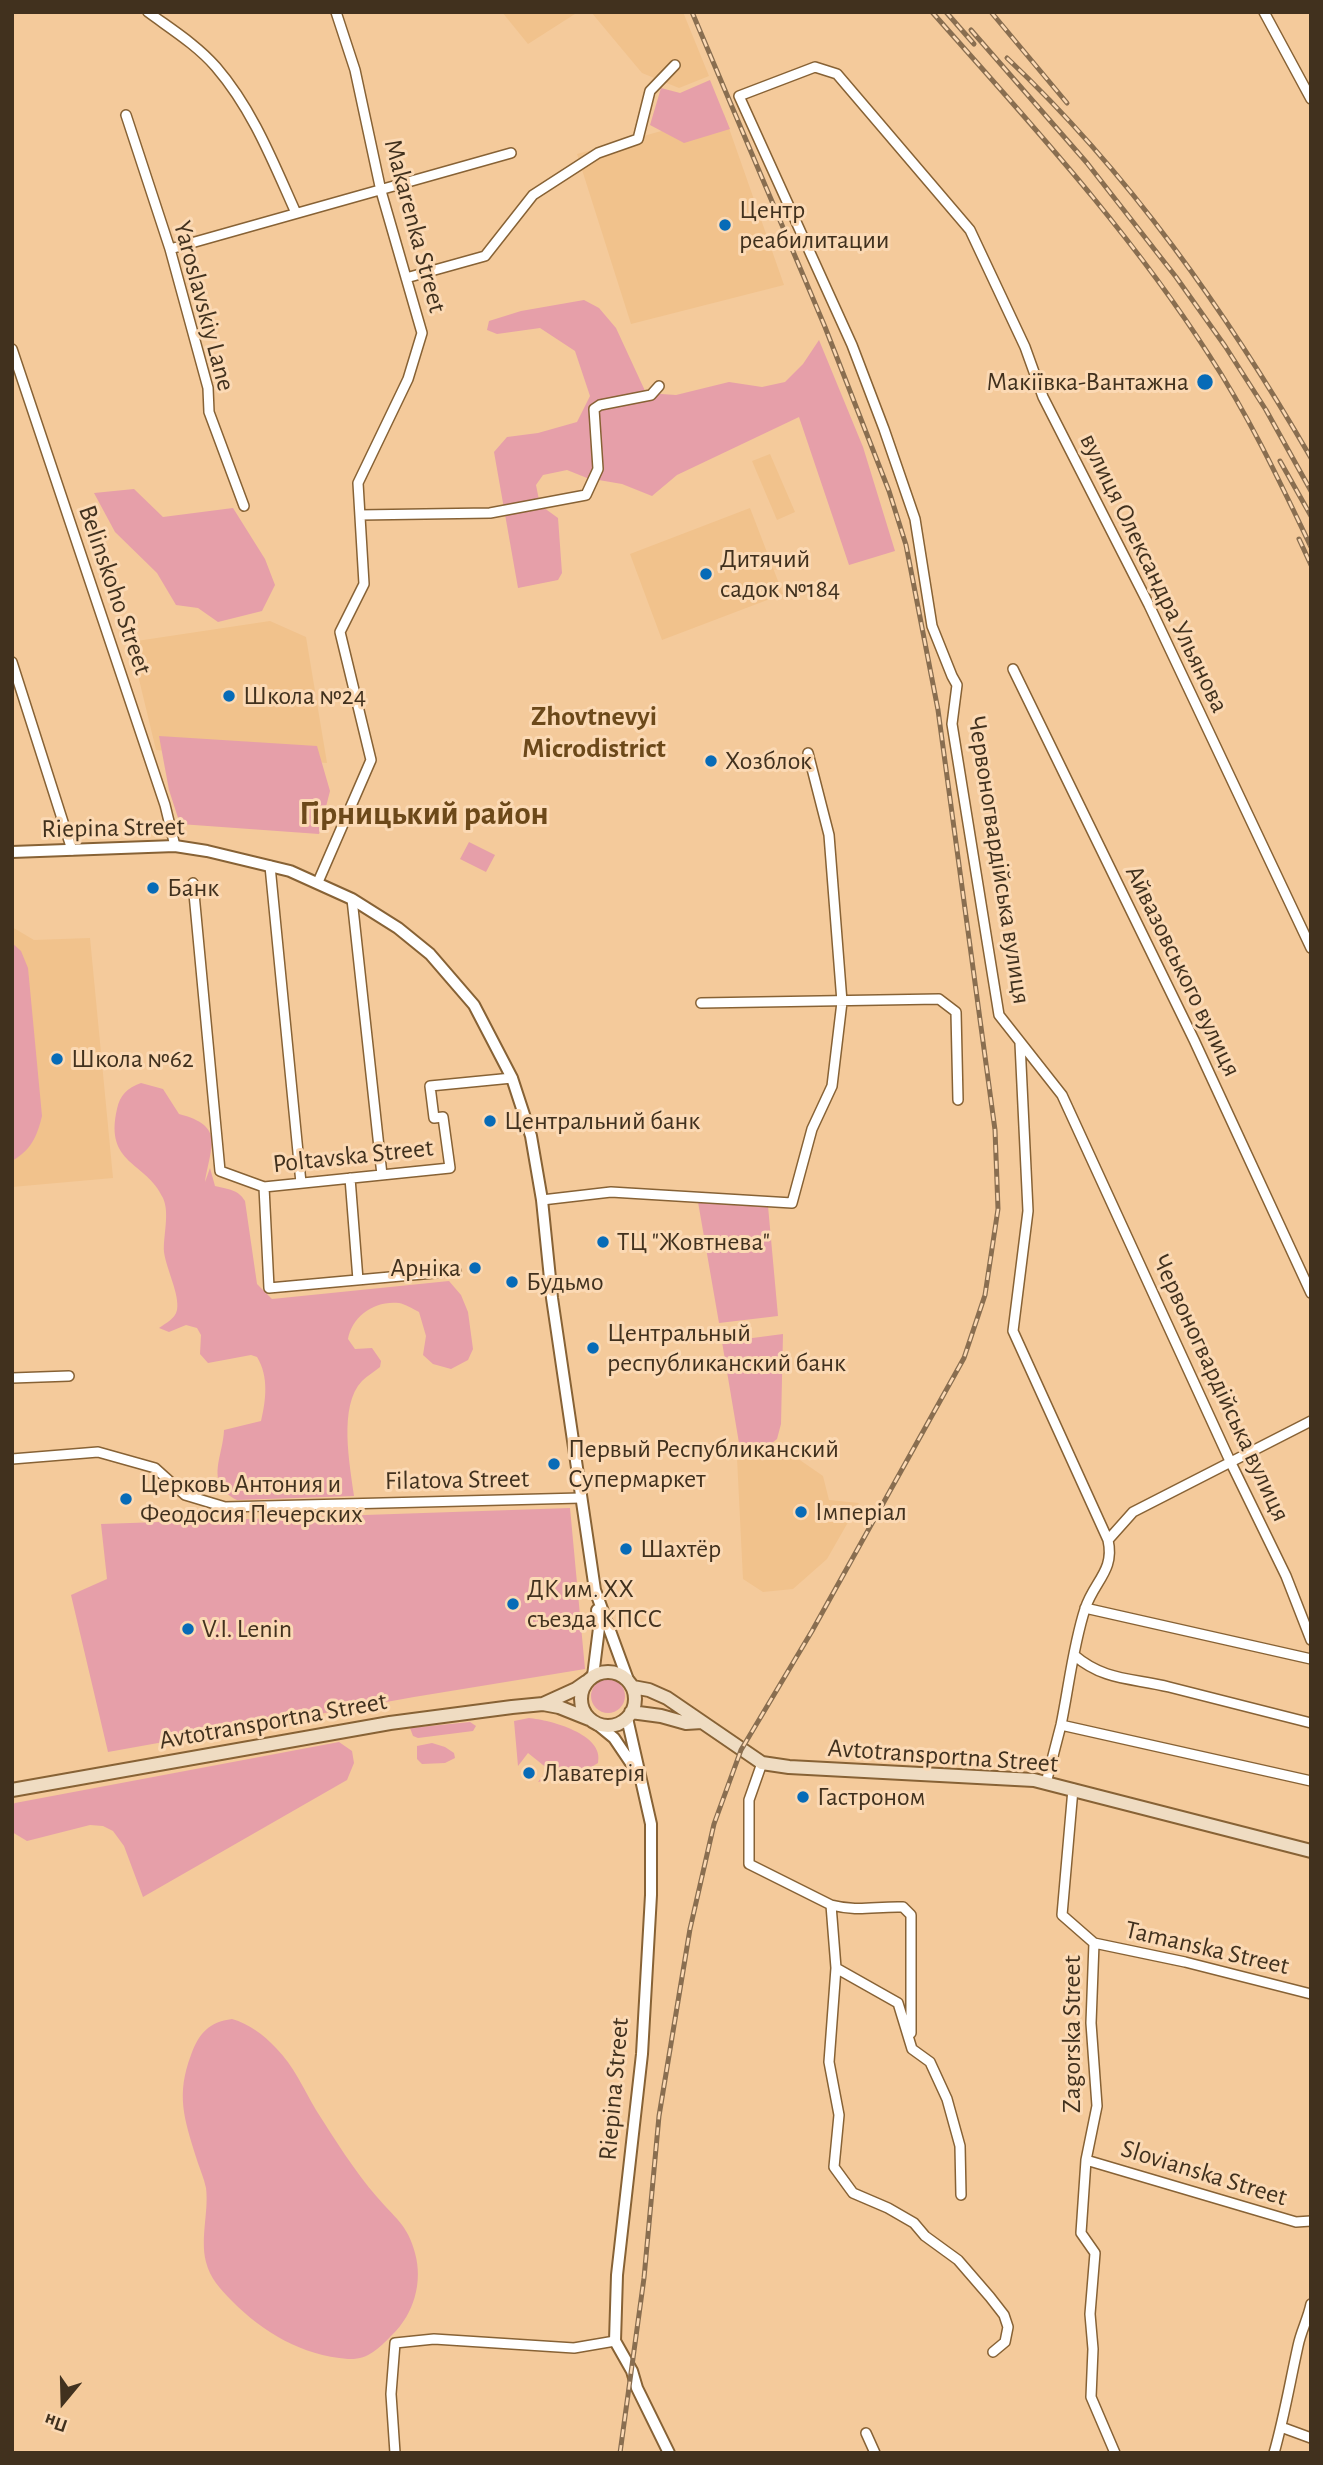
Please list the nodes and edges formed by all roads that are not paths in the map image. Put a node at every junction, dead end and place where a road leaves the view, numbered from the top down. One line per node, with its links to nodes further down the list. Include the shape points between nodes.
1 (148, 12): 10 (street, via 215,65 260,132)
2 (336, 12): 9 (street, Makarenka Street, via 355,70)
3 (1264, 12): 6 (street)
4 (675, 65): 12 (street, via 650,91 638,139 598,153 533,195 485,256)
5 (738, 96): 27 (street, вулиця Олександра Ульянова, via 815,67 837,74 970,229 1043,397 1149,605); 30 (street, Червоногвардійська вулиця, via 852,345 915,519 932,626 957,684 952,724 999,1016)
6 (1311, 99)
7 (126, 115): 11 (street, Yaroslavskiy Lane)
8 (511, 153): 9 (street)
9 (381, 191): 10 (street); 12 (street, Makarenka Street)
10 (296, 214): 11 (street)
11 (170, 249): 15 (street, Yaroslavskiy Lane, via 208,388 209,412)
12 (407, 278): 16 (street, Makarenka Street, via 422,333 408,379 358,483)
13 (12, 349): 20 (street, Belinskoho Street)
14 (659, 386): 16 (street, via 651,395 594,409 598,469 586,495 490,513)
15 (244, 506)
16 (360, 515): 24 (street, Makarenka Street, via 364,584 340,632 370,760)
17 (12, 662): 21 (street)
18 (1013, 669): 40 (street, Айвазовського вулиця)
19 (808, 753): 28 (street, via 829,835)
20 (175, 846): 21 (street, Riepina Street); 23 (street, Riepina Street)
21 (72, 850): 22 (street, Riepina Street)
22 (12, 852)
23 (270, 866): 24 (street, Riepina Street); 35 (street)
24 (318, 882): 26 (street, Riepina Street)
25 (193, 883): 36 (street, Poltavska Street, via 220,1171)
26 (352, 899): 31 (street, Riepina Street, via 430,954 474,1005); 33 (street)
27 (1311, 948)
28 (842, 1000): 29 (street); 32 (street, via 939,999 956,1012); 37 (street, via 832,1086 813,1129 792,1203 611,1192)
29 (701, 1003)
30 (1020, 1043): 45 (street, Червоногвардійська вулиця, via 1062,1095); 47 (street, via 1028,1211 1013,1331)
31 (512, 1078): 33 (street, Poltavska Street, via 430,1086 433,1118 443,1117 450,1168); 37 (street, Riepina Street, via 531,1136)
32 (958, 1100)
33 (383, 1175): 34 (street, Poltavska Street)
34 (350, 1178): 35 (street, Poltavska Street); 39 (street)
35 (301, 1183): 36 (street, Poltavska Street)
36 (264, 1187): 39 (street, via 269,1288)
37 (542, 1200): 46 (street, Riepina Street)
38 (456, 1271): 39 (street)
39 (358, 1280)
40 (1311, 1293)
41 (69, 1376): 42 (street)
42 (12, 1378)
43 (1311, 1421): 45 (street)
44 (12, 1458): 46 (street, Filatova Street, via 98,1452 155,1468 185,1495 225,1507)
45 (1230, 1461): 47 (street, via 1133,1512); 50 (street, Червоногвардійська вулиця, via 1286,1576)
46 (581, 1498): 48 (street, Riepina Street)
47 (1108, 1540): 49 (street, via 1111,1554 1106,1572)
48 (595, 1590): 53 (street, via 599,1628); 54 (street, Riepina Street)
49 (1085, 1608): 51 (street); 52 (street)
50 (1311, 1640)
51 (1074, 1655): 59 (street, via 1089,1668 1118,1678); 60 (street)
52 (1311, 1659)
53 (590, 1679): 54 (main road, via 605,1672 618,1673); 55 (main road); 57 (main road, via 581,1694 582,1708)
54 (630, 1684): 56 (main road, via 635,1698); 58 (main road, Avtotransportna Street, via 667,1698)
55 (543, 1704): 57 (main road); 66 (main road, Avtotransportna Street, via 390,1723)
56 (629, 1715): 57 (main road, via 613,1726); 58 (main road); 62 (street, Riepina Street)
57 (593, 1721): 62 (street, via 614,1738)
58 (702, 1722): 61 (main road, Avtotransportna Street)
59 (1311, 1723)
60 (1060, 1725): 63 (street); 64 (street)
61 (762, 1763): 64 (main road, Avtotransportna Street); 68 (street, via 749,1800 749,1864)
62 (642, 1781): 78 (street, Riepina Street, via 651,1825 651,1895 642,2054 617,2275)
63 (1311, 1781)
64 (1046, 1783): 65 (main road, Avtotransportna Street)
65 (1073, 1789): 67 (main road, Avtotransportna Street); 69 (street, Zagorska Street, via 1062,1915)
66 (12, 1790)
67 (1311, 1851)
68 (831, 1905): 70 (street); 72 (street, via 852,1910 903,1907 911,1915)
69 (1094, 1943): 71 (street, Tamanska Street); 73 (street, Zagorska Street, via 1091,2022 1097,2106)
70 (836, 1968): 72 (street, via 898,2003); 79 (street, via 829,2062 839,2115 834,2167 853,2193 914,2223 958,2260 990,2297 1008,2327 1005,2342)
71 (1311, 1994)
72 (912, 2049): 74 (street, via 930,2062 947,2099 960,2146)
73 (1086, 2160): 75 (street, Slovianska Street, via 1296,2222); 86 (street, Zagorska Street, via 1081,2233 1095,2253 1091,2397)
74 (961, 2195)
75 (1311, 2221)
76 (1311, 2304): 77 (street)
77 (1309, 2323): 80 (street, via 1299,2342)
78 (615, 2341): 83 (street, via 574,2348 434,2339 395,2343 390,2394); 84 (street)
79 (993, 2352)
80 (1281, 2427): 82 (street); 87 (street)
81 (866, 2433): 85 (street)
82 (1311, 2438)
83 (395, 2453)
84 (669, 2453)
85 (875, 2453)
86 (1115, 2453)
87 (1273, 2453)

